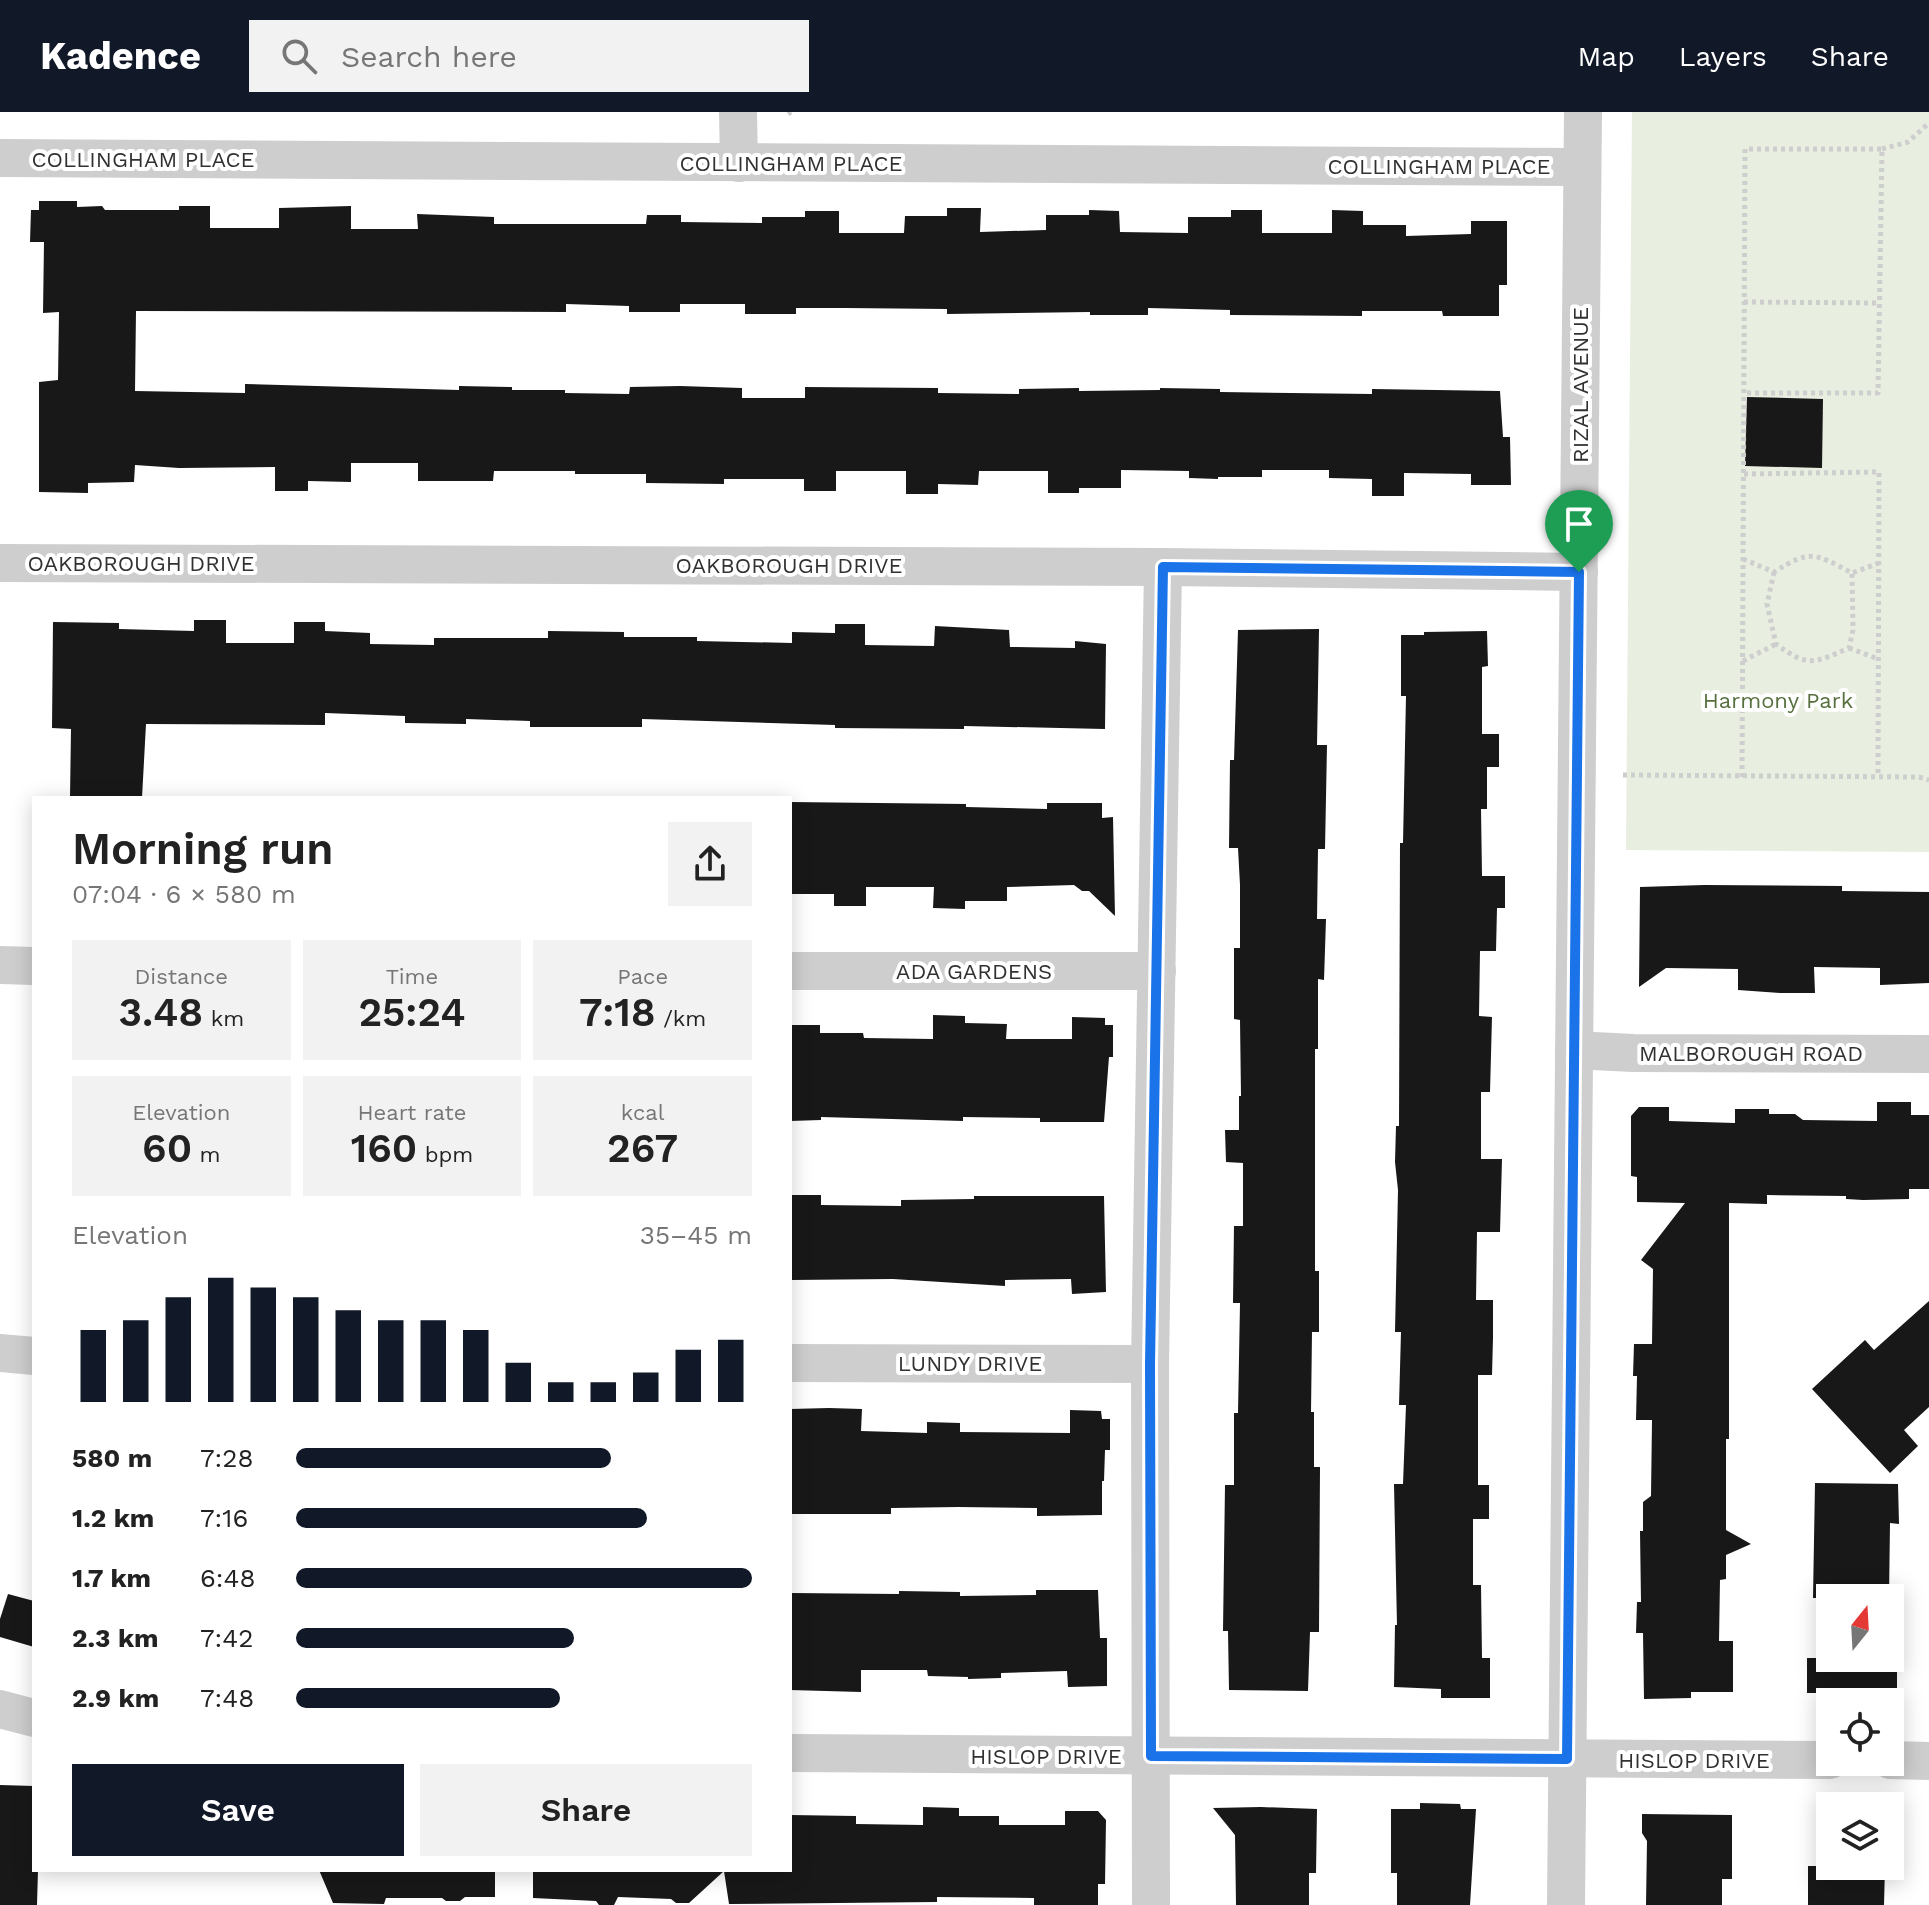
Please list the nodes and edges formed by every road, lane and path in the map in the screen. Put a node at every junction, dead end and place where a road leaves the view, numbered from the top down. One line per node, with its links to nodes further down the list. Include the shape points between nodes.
1 (738, 112): 6 (street)
2 (1583, 112): 7 (street, RIZAL AVENUE)
3 (1929, 123): 4 (path, via 1908,142)
4 (1882, 149): 8 (path, via 1745,149); 9 (path)
5 (0, 158): 6 (street, COLLINGHAM PLACE)
6 (739, 163): 7 (street, COLLINGHAM PLACE)
7 (1582, 167): 16 (street, RIZAL AVENUE)
8 (1744, 302): 9 (path); 10 (path)
9 (1880, 303): 10 (path, via 1878,393)
10 (1744, 393): 11 (path)
11 (1744, 474): 12 (path); 14 (path, via 1879,472)
12 (1743, 559): 17 (path); 22 (path)
13 (0, 563): 15 (street, OAKBOROUGH DRIVE)
14 (1879, 563): 18 (path); 21 (path)
15 (1163, 567): 16 (street, OAKBOROUGH DRIVE); 30 (street)
16 (1579, 572): 31 (street, RIZAL AVENUE)
17 (1774, 572): 18 (path, via 1800,556 1821,557); 19 (path, via 1767,604)
18 (1852, 573): 20 (path)
19 (1776, 644): 20 (path, via 1796,659 1818,662); 22 (path)
20 (1849, 648): 21 (path)
21 (1878, 659): 25 (path)
22 (1743, 661): 24 (path)
23 (1623, 775): 24 (path)
24 (1742, 777): 25 (path)
25 (1878, 777): 26 (path)
26 (1929, 780)
27 (0, 965): 28 (street)
28 (32, 966)
29 (792, 971): 30 (street, ADA GARDENS)
30 (1157, 971): 36 (street)
31 (1574, 1050): 32 (street, MALBOROUGH ROAD); 41 (street, RIZAL AVENUE)
32 (1929, 1054)
33 (0, 1353): 34 (street)
34 (32, 1356)
35 (792, 1363): 36 (street, LUNDY DRIVE)
36 (1150, 1364): 40 (street)
37 (0, 1709): 38 (street)
38 (32, 1717)
39 (792, 1753): 40 (street, HISLOP DRIVE)
40 (1151, 1756): 41 (street, HISLOP DRIVE); 45 (street)
41 (1567, 1759): 42 (street, HISLOP DRIVE); 46 (street, RIZAL AVENUE)
42 (1816, 1760)
43 (1904, 1760): 44 (street)
44 (1929, 1761)
45 (1151, 1905)
46 (1566, 1905)

